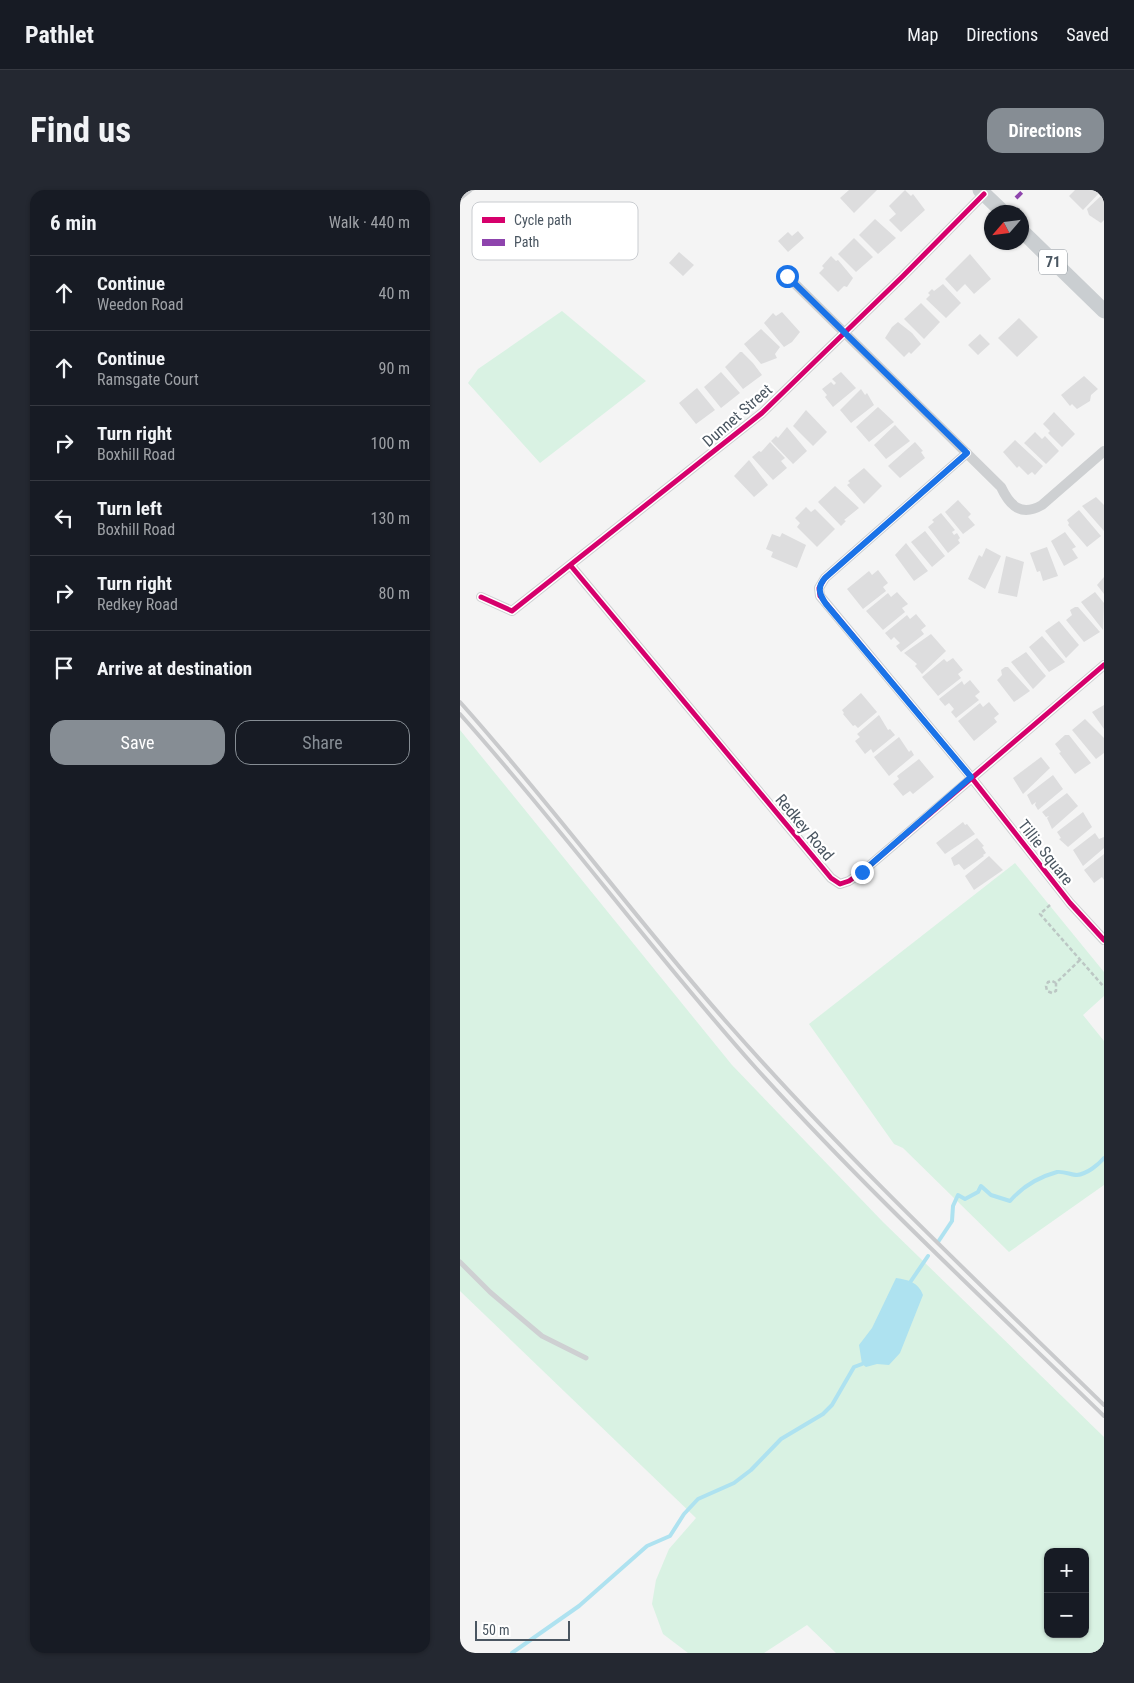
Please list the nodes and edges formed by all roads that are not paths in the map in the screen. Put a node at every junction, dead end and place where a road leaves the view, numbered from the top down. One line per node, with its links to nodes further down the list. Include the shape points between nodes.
1 (470, 190): 3 (lane)
2 (982, 192): 4 (main road); 8 (street, Dunnet Street, via 903,276)
3 (460, 198)
4 (996, 205)
5 (1029, 238): 7 (main road, 71)
6 (787, 276): 8 (street)
7 (1104, 311)
8 (844, 332): 10 (street); 11 (street, Dunnet Street, via 747,425)
9 (1104, 451): 10 (street, via 1033,510 1025,510 1008,501 1001,487)
10 (967, 453): 14 (street, Tillie Square, via 825,578 819,588 826,604)
11 (571, 566): 12 (street, Dunnet Street, via 512,611); 14 (street, Redkey Road, via 831,878 840,884 862,872)
12 (480, 597)
13 (1104, 665): 14 (street, Redkey Road)
14 (971, 777): 15 (street, Tillie Square, via 1070,903)
15 (1104, 940)
16 (460, 1262): 17 (lane, via 542,1336)
17 (586, 1358)

